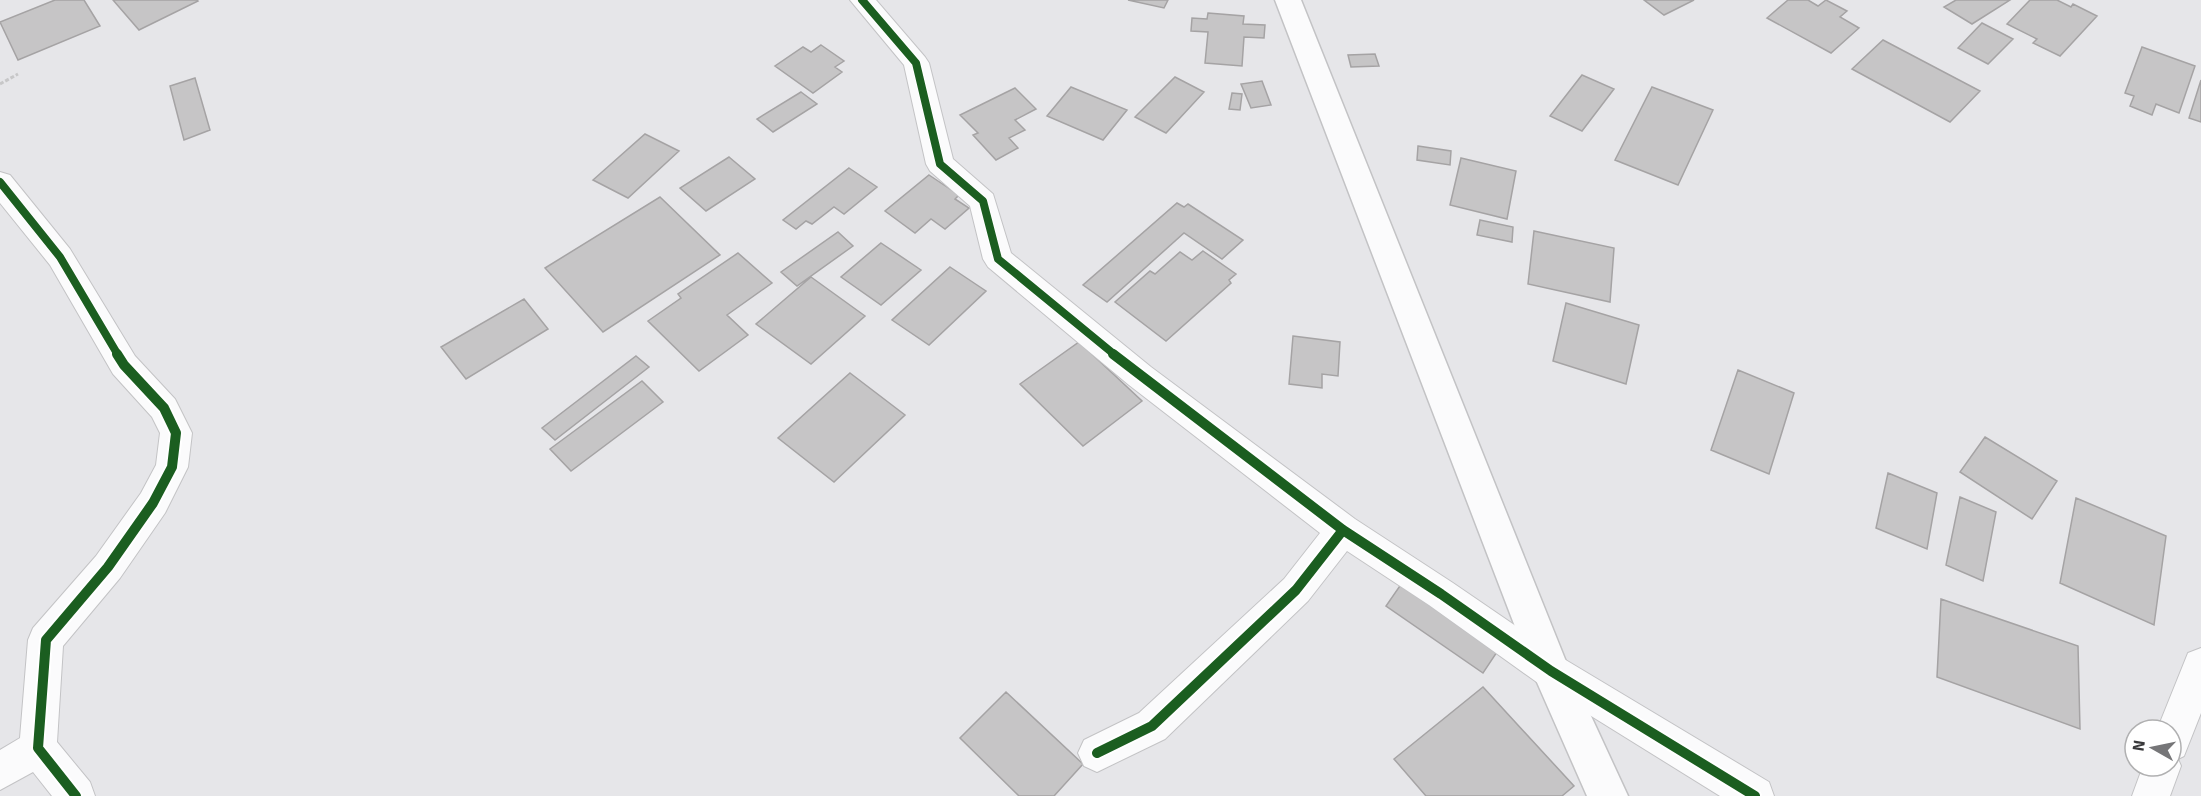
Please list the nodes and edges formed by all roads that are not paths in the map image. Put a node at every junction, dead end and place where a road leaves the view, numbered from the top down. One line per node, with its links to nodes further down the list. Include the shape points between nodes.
1 (862, 0): 4 (street, via 916,63 940,164 983,201 998,259 1140,376)
2 (1288, 0): 6 (main road)
3 (0, 182): 8 (street, via 60,257 124,365 164,408 176,433 172,467 153,503 108,567 46,640)
4 (1343, 530): 6 (street); 9 (street, via 1296,590 1152,726)
5 (2201, 665): 7 (street)
6 (1551, 671): 13 (main road); 14 (street)
7 (2181, 718)
8 (38, 748): 10 (street); 12 (street)
9 (1097, 753)
10 (0, 771)
11 (2158, 778): 15 (street)
12 (76, 796)
13 (1608, 796)
14 (1755, 796)
15 (2151, 796)

